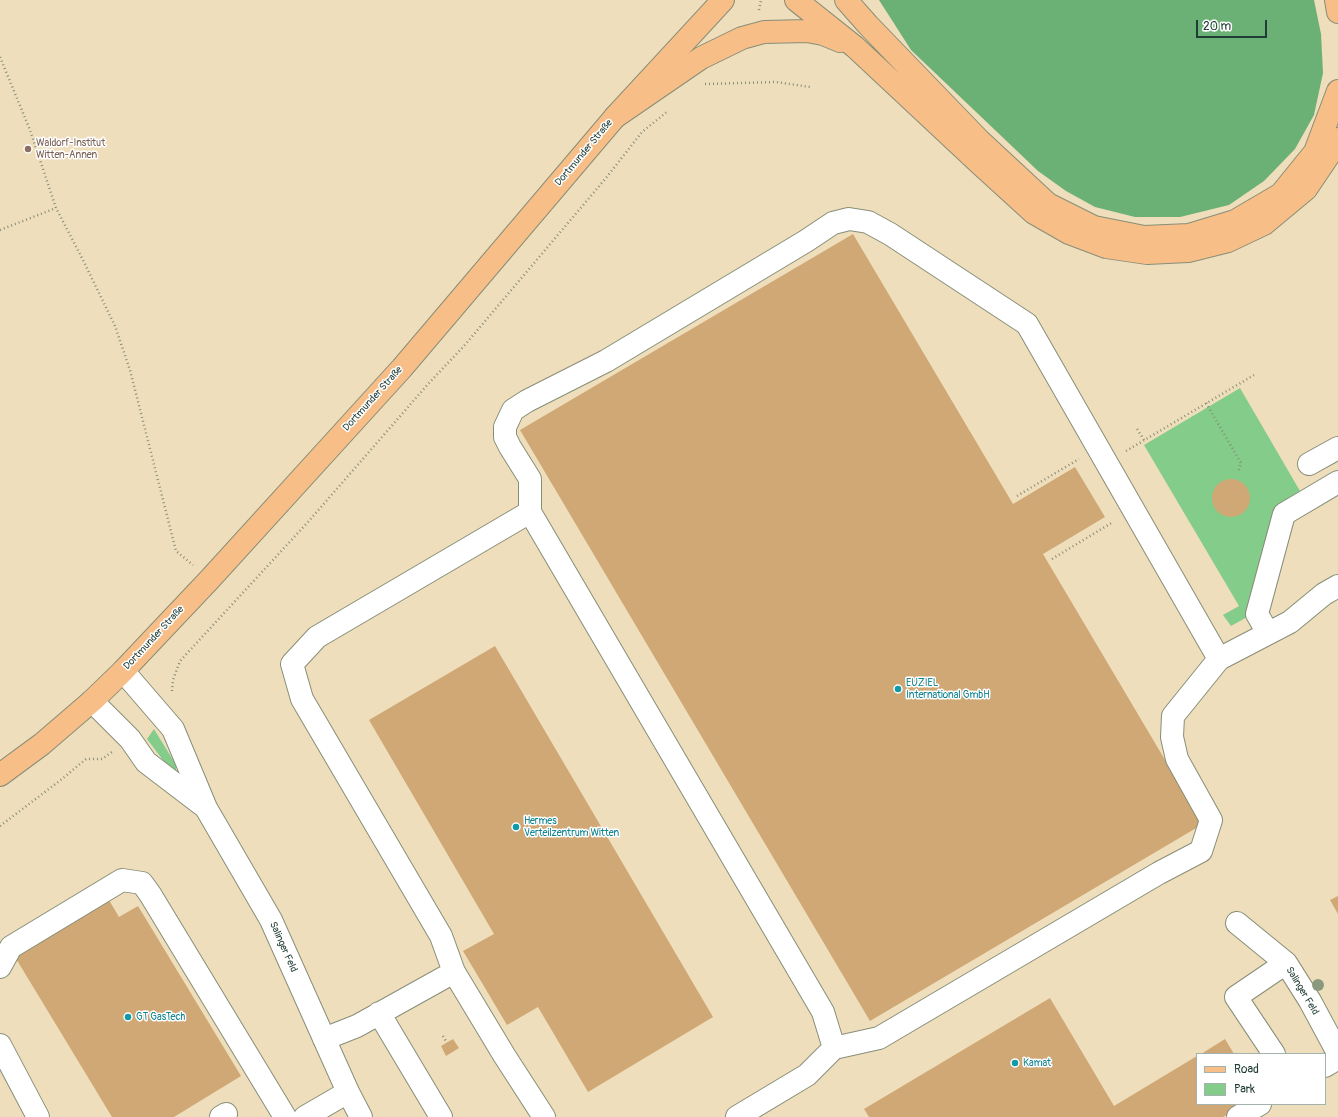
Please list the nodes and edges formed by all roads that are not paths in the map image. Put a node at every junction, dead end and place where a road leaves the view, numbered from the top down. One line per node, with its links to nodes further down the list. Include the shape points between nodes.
1 (724, 0): 8 (main road, Dortmunder Straße)
2 (796, 0): 6 (main road)
3 (846, 0): 7 (main road, via 979,140 1048,204 1094,227 1144,237 1190,235 1235,221 1281,194 1315,152)
4 (1336, 0): 5 (main road)
5 (1338, 12)
6 (855, 47): 8 (main road, via 823,34 807,31 764,32 742,38 701,58); 9 (main road, via 1034,213 1069,233 1106,247 1147,252 1188,251 1228,241 1264,224 1306,189)
7 (1338, 91)
8 (615, 117): 17 (main road, Dortmunder Straße, via 402,368)
9 (1338, 140)
10 (1338, 448): 11 (street)
11 (1309, 464)
12 (1338, 482): 15 (street, via 1284,514 1258,614)
13 (530, 512): 16 (street, via 530,479 505,437 505,427 513,410 527,400 606,361 833,223 848,218 868,222 1027,324); 24 (street, via 318,637 292,664 302,698 441,936); 28 (street, via 823,1012)
14 (1338, 586): 15 (street, via 1290,622)
15 (1268, 633): 16 (street)
16 (1219, 659): 28 (street, via 1173,716 1172,737 1177,759 1212,820 1201,851 1159,873 879,1038)
17 (123, 671): 18 (main road, Dortmunder Straße); 20 (street, Salinger Feld, via 173,729)
18 (92, 700): 19 (main road, Dortmunder Straße, via 42,744); 20 (street, Salinger Feld, via 130,739 146,762)
19 (0, 775)
20 (206, 808): 26 (street, Salinger Feld, via 272,920)
21 (1237, 923): 22 (street, Salinger Feld)
22 (1286, 963): 29 (street, via 1236,997); 30 (street, Salinger Feld)
23 (0, 967): 36 (street, via 11,948 122,880 142,883)
24 (454, 972): 25 (street); 40 (street)
25 (379, 1013): 26 (street, via 357,1026); 39 (street)
26 (324, 1039): 33 (street, Salinger Feld)
27 (0, 1045): 35 (street)
28 (834, 1048): 41 (street, via 807,1075)
29 (1273, 1053)
30 (1338, 1053)
31 (1338, 1058): 32 (street)
32 (1326, 1065)
33 (348, 1092): 37 (street); 38 (street, Salinger Feld)
34 (1258, 1105): 42 (street)
35 (38, 1117)
36 (285, 1117)
37 (305, 1117)
38 (361, 1117)
39 (441, 1117)
40 (544, 1117)
41 (737, 1117)
42 (1238, 1117)

